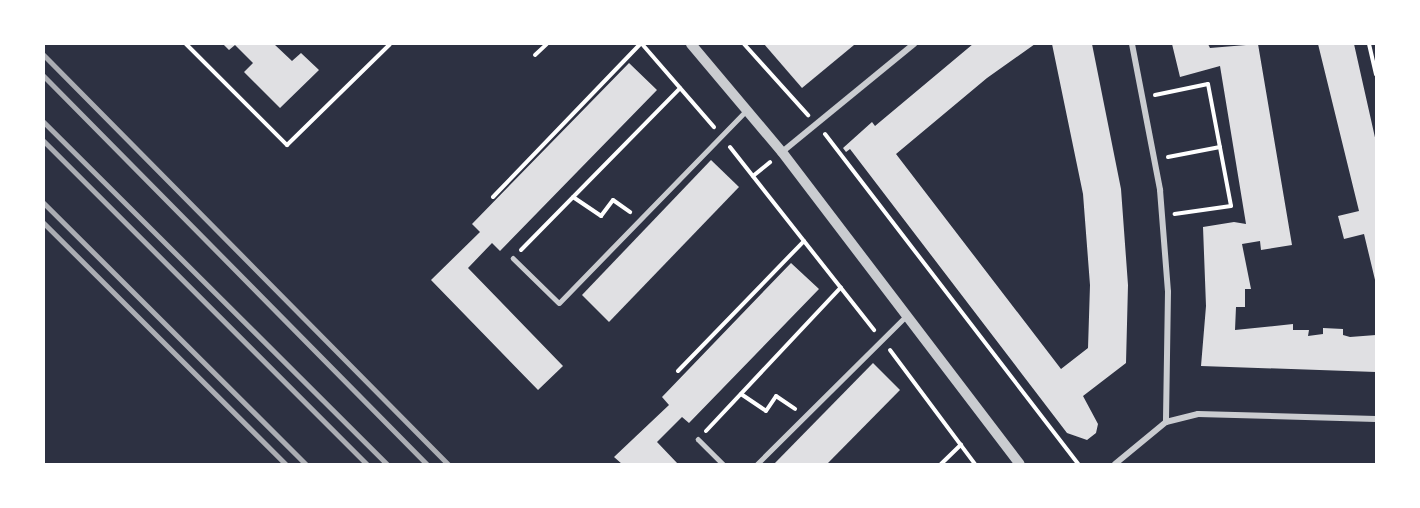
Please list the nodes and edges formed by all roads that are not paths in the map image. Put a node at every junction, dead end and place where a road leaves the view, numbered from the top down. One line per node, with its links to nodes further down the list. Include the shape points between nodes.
1 (691, 44): 4 (street)
2 (914, 44): 5 (street)
3 (1132, 44): 9 (street, via 1145,97 1162,216 1168,292)
4 (747, 110): 5 (street); 6 (lane, via 559,303)
5 (782, 152): 7 (street)
6 (513, 258)
7 (907, 315): 12 (lane); 13 (street)
8 (1377, 419): 9 (street, via 1198,414)
9 (1166, 422): 14 (street)
10 (698, 439): 11 (lane)
11 (723, 465)
12 (757, 465)
13 (1020, 465)
14 (1116, 465)

